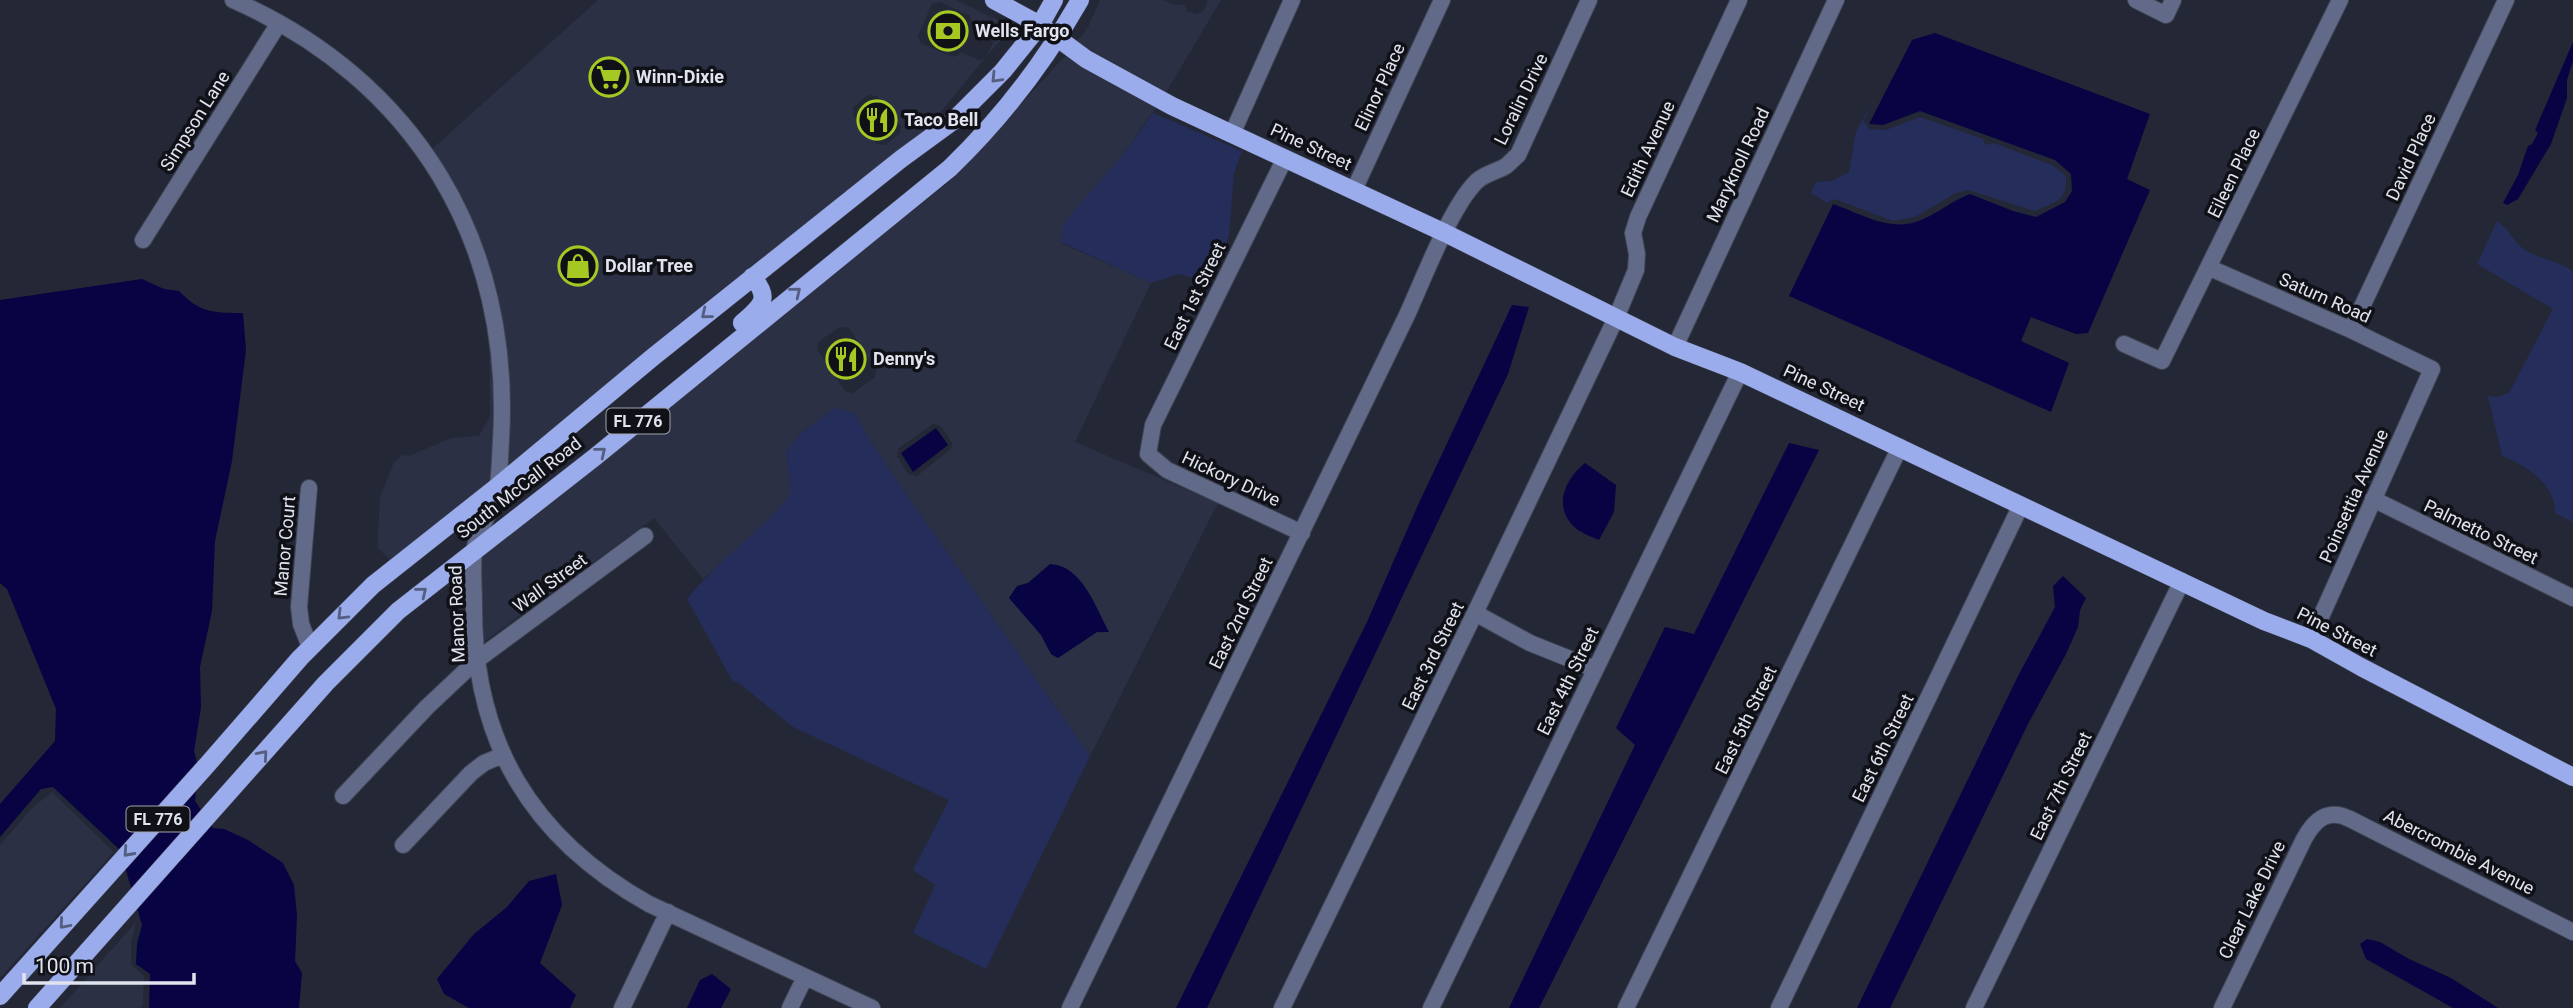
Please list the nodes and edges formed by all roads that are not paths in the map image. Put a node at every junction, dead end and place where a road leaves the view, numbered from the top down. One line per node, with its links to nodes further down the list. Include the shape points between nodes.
1 (233, 0): 14 (street, Manor Road)
2 (994, 0): 15 (main road, Pine Street)
3 (1054, 0): 15 (main road, South McCall Road / FL 776)
4 (1080, 0): 16 (main road, South McCall Road / FL 776)
5 (1293, 0): 17 (street)
6 (1442, 0): 19 (street, Elinor Place)
7 (1589, 0): 20 (street, Loralin Drive, via 1518,155 1477,181)
8 (1739, 0): 24 (street, Edith Avenue, via 1638,217 1633,233 1636,270)
9 (1836, 0): 27 (street, Maryknoll Road)
10 (2136, 0): 13 (street)
11 (2340, 0): 22 (street, Eileen Place)
12 (2505, 0): 25 (street, David Place)
13 (2169, 8)
14 (279, 23): 21 (street, Simpson Lane); 33 (street, Manor Road, via 326,54 376,97 419,146 462,215 489,292 500,356)
15 (1040, 26): 16 (main road, Pine Street); 23 (main road, South McCall Road / FL 776, one-way to 23, via 953,121)
16 (1058, 38): 17 (main road, Pine Street, via 1128,84); 29 (main road, South McCall Road / FL 776, one-way to 16, via 950,168 1014,98)
17 (1232, 134): 18 (main road, Pine Street)
18 (1285, 158): 19 (main road, Pine Street); 32 (street, East 1st Street, via 1153,425)
19 (1354, 190): 20 (main road, Pine Street)
20 (1444, 233): 24 (main road, Pine Street); 37 (street, East 2nd Street)
21 (143, 240)
22 (2210, 268): 25 (street, Saturn Road); 26 (street, Eileen Place, via 2162,361)
23 (752, 277): 29 (main road, via 763,288 764,298 711,348); 33 (main road, South McCall Road / FL 776, one-way to 33)
24 (1616, 318): 27 (main road, Pine Street); 42 (street, East 3rd Street)
25 (2351, 330): 28 (street, Saturn Road)
26 (2124, 344)
27 (1675, 347): 30 (main road, Pine Street)
28 (2428, 366): 35 (street, Poinsettia Avenue)
29 (705, 367): 39 (main road, South McCall Road / FL 776, one-way to 29)
30 (1740, 372): 31 (main road, Pine Street); 46 (street, East 4th Street)
31 (1900, 447): 36 (main road, Pine Street); 64 (street, East 5th Street)
32 (1148, 454): 37 (street, Hickory Drive, via 1167,470)
33 (498, 486): 39 (street, Manor Road); 44 (main road, South McCall Road / FL 776, one-way to 44, via 373,585)
34 (309, 488): 44 (street, Manor Court, via 299,607)
35 (2372, 499): 41 (street, Palmetto Street); 43 (street, Poinsettia Avenue)
36 (2021, 505): 40 (main road, Pine Street); 65 (street, East 6th Street)
37 (1302, 533): 61 (street, East 2nd Street)
38 (645, 536): 45 (street, Wall Street)
39 (474, 549): 45 (street, Manor Road); 57 (main road, South McCall Road / FL 776, one-way to 39, via 336,672 398,611)
40 (2182, 581): 43 (main road, Pine Street); 66 (street, East 7th Street)
41 (2573, 598)
42 (1475, 613): 46 (street, via 1531,643); 62 (street, East 3rd Street)
43 (2311, 639): 48 (main road, Pine Street)
44 (310, 647): 55 (main road, South McCall Road / FL 776, one-way to 55)
45 (477, 660): 47 (street, Manor Road, via 487,713); 49 (street, Wall Street)
46 (1595, 668): 63 (street, East 4th Street)
47 (503, 755): 51 (street, via 471,773); 52 (street, Manor Road, via 532,804 563,842 620,888)
48 (2573, 776)
49 (343, 796)
50 (2323, 808): 53 (street, Abercrombie Avenue); 56 (street, Clear Lake Drive)
51 (403, 845)
52 (668, 912): 54 (street, Manor Road); 58 (street)
53 (2573, 932)
54 (805, 977): 59 (street); 60 (street, Manor Road)
55 (0, 996)
56 (2226, 1007)
57 (37, 1008)
58 (622, 1008)
59 (790, 1008)
60 (872, 1008)
61 (1070, 1008)
62 (1282, 1008)
63 (1431, 1008)
64 (1626, 1008)
65 (1779, 1008)
66 (1975, 1008)

